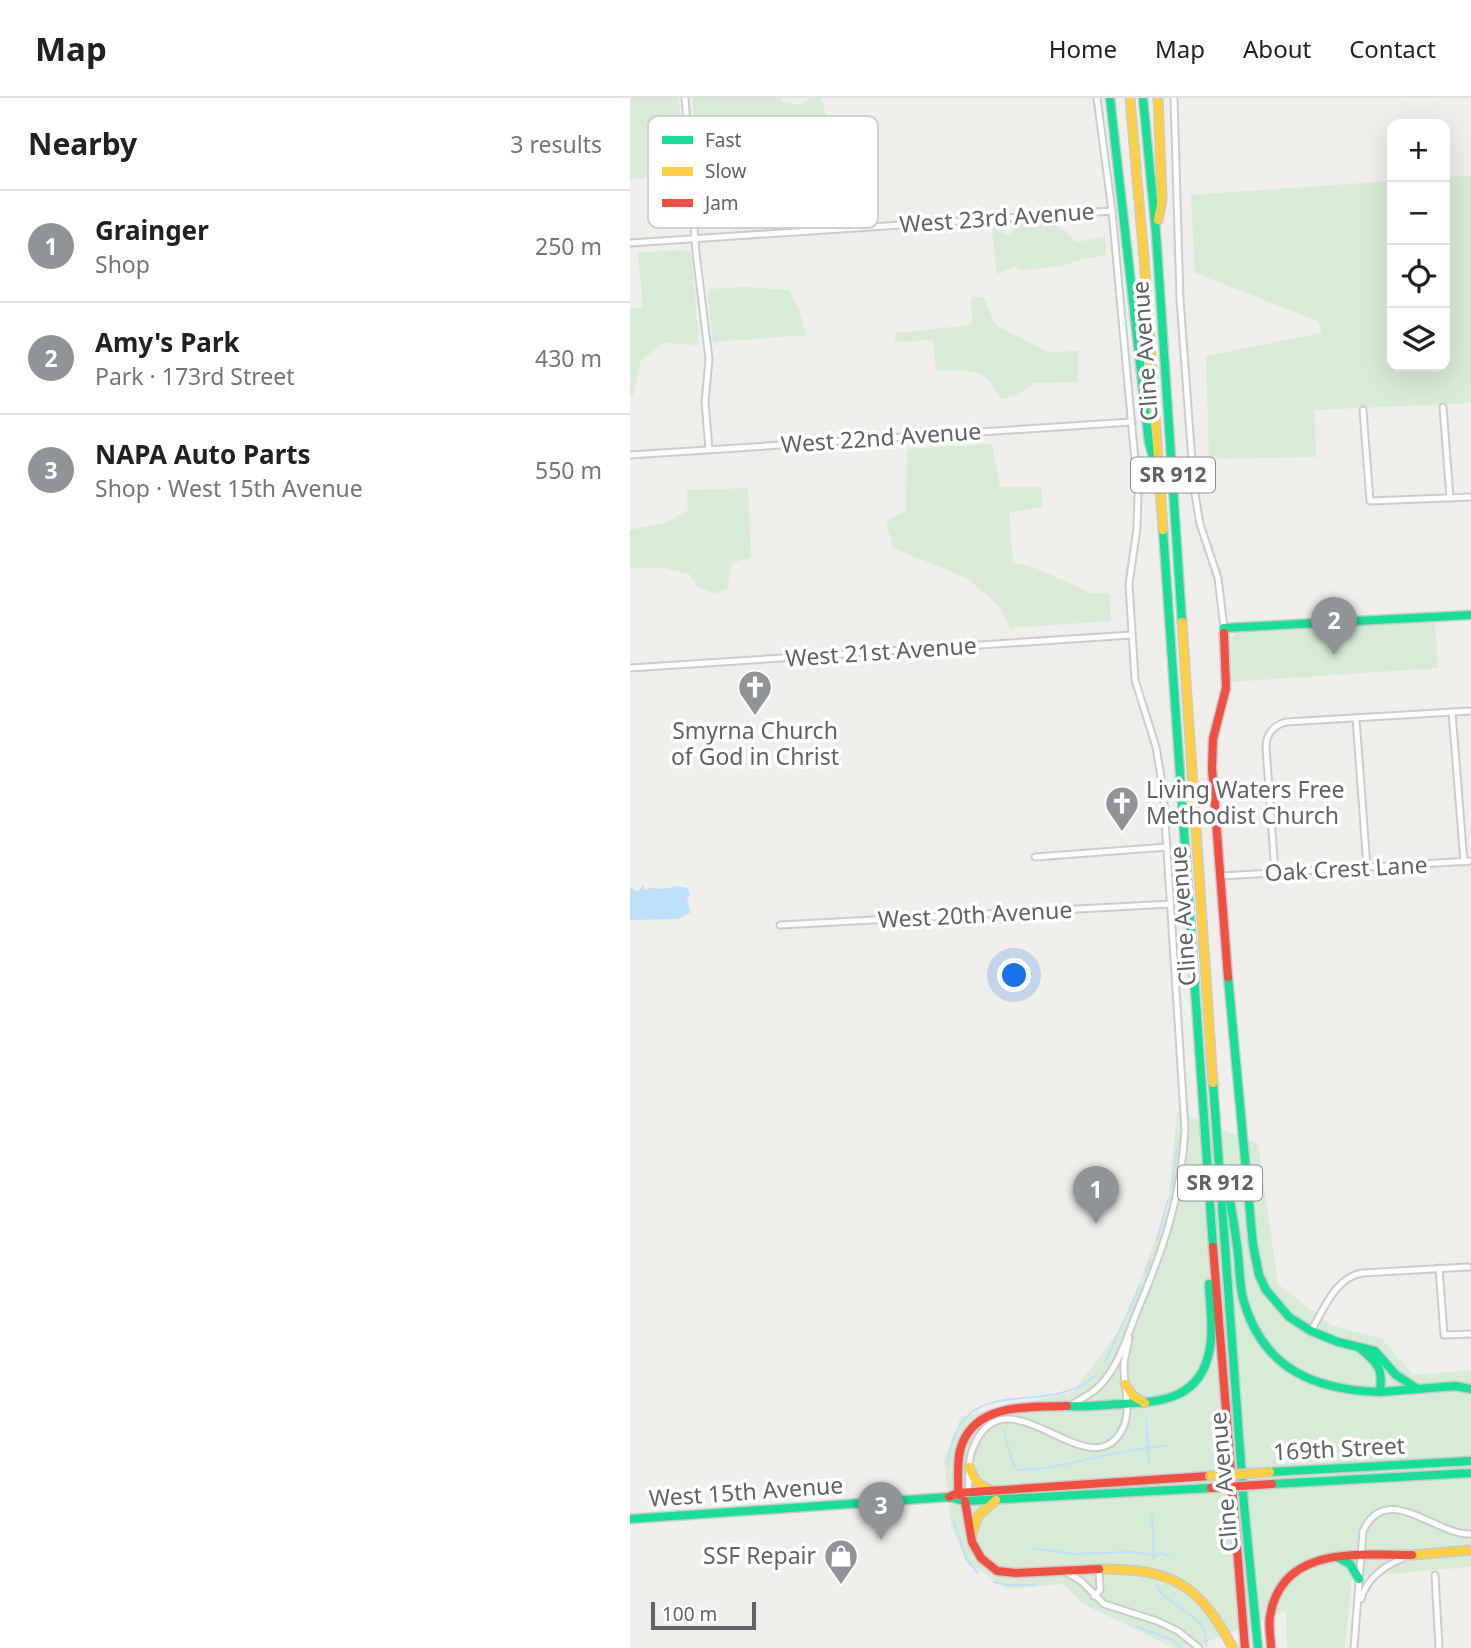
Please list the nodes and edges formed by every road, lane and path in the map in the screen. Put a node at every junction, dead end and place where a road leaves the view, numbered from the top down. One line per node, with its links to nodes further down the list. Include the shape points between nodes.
1 (685, 98): 8 (street)
2 (1097, 98): 9 (street, Cline Avenue)
3 (1111, 98): 21 (main road, via 1149,443)
4 (1130, 98): 21 (main road, Cline Avenue / SR 912)
5 (1143, 98): 13 (main road, Cline Avenue / SR 912)
6 (1158, 98): 13 (main road, via 1162,200)
7 (1174, 98): 25 (street, via 1180,299 1194,488 1218,578)
8 (686, 116)
9 (1112, 211): 10 (street, West 23rd Avenue); 18 (street, Cline Avenue)
10 (878, 226)
11 (694, 228): 14 (street)
12 (849, 228): 14 (street, West 23rd Avenue)
13 (1156, 233): 40 (main road, Cline Avenue / SR 912)
14 (695, 238): 15 (street, West 23rd Avenue); 19 (street, via 709,359 705,402)
15 (630, 243)
16 (1443, 407): 23 (street)
17 (1363, 410): 23 (street, via 1370,501)
18 (1132, 422): 19 (street, West 22nd Avenue); 26 (street, Cline Avenue, via 1138,501 1129,584)
19 (709, 449): 20 (street, West 22nd Avenue)
20 (630, 455)
21 (1159, 474): 41 (main road, Cline Avenue / SR 912)
22 (1471, 497): 23 (street)
23 (1450, 498)
24 (1471, 615): 25 (main road)
25 (1224, 628): 37 (main road, via 1226,688 1212,752)
26 (1132, 635): 27 (street, West 21st Avenue); 31 (street, Cline Avenue, via 1136,690 1159,761)
27 (630, 668)
28 (1471, 711): 29 (street)
29 (1452, 712): 30 (street); 34 (street)
30 (1356, 718): 35 (street); 36 (street, via 1286,722 1272,729 1266,747)
31 (1167, 848): 32 (street); 38 (street, Cline Avenue)
32 (1035, 857)
33 (1471, 861): 34 (street, Oak Crest Lane)
34 (1464, 862): 35 (street, Oak Crest Lane)
35 (1367, 867): 36 (street, Oak Crest Lane)
36 (1275, 873): 37 (street, Oak Crest Lane)
37 (1221, 876): 45 (main road, via 1255,1262 1273,1300)
38 (1171, 904): 39 (street, West 20th Avenue); 44 (street, Cline Avenue, via 1184,1153 1163,1249)
39 (780, 925)
40 (1216, 1130): 51 (main road, via 1244,1299 1265,1347 1291,1372 1327,1388); 81 (main road, Cline Avenue / SR 912)
41 (1206, 1166): 52 (main road, via 1207,1362 1195,1383 1180,1395); 80 (main road, Cline Avenue / SR 912)
42 (1468, 1266): 43 (street)
43 (1439, 1268): 45 (street, via 1350,1276 1337,1287); 46 (street, via 1444,1335)
44 (1131, 1327): 48 (street, Cline Avenue); 54 (street, Cline Avenue, via 1104,1382)
45 (1311, 1331): 47 (main road)
46 (1471, 1334)
47 (1360, 1348): 49 (main road, via 1375,1350 1396,1375); 51 (main road, via 1378,1363)
48 (1125, 1384): 52 (main road); 53 (street, Cline Avenue)
49 (1418, 1389): 50 (main road); 51 (main road)
50 (1471, 1389)
51 (1380, 1392)
52 (1145, 1403): 53 (main road)
53 (1126, 1404): 54 (main road); 56 (street, Cline Avenue, via 1122,1429 1111,1442 1094,1447 1073,1443 1029,1422 1006,1419 993,1423 974,1445)
54 (1068, 1406): 61 (main road, Cline Avenue, via 1003,1410 984,1417 962,1446)
55 (1471, 1461): 58 (main road, 169th Street, bridge)
56 (969, 1467): 60 (main road, via 976,1482); 63 (street, Cline Avenue)
57 (1471, 1473): 59 (main road, 169th Street, bridge)
58 (1209, 1476): 60 (main road, West 15th Avenue)
59 (1211, 1488): 64 (main road, West 15th Avenue)
60 (992, 1490): 63 (main road, West 15th Avenue)
61 (958, 1493): 62 (main road, West 15th Avenue); 63 (main road, West 15th Avenue)
62 (949, 1497): 63 (main road, West 15th Avenue); 65 (main road, West 15th Avenue)
63 (967, 1497): 64 (main road, West 15th Avenue); 67 (main road)
64 (997, 1499): 67 (main road, via 978,1516)
65 (630, 1519)
66 (1471, 1534): 70 (street, via 1454,1532 1408,1511 1385,1511 1363,1531)
67 (971, 1537): 73 (main road, via 981,1558 997,1571)
68 (1471, 1550): 69 (main road)
69 (1412, 1555): 70 (main road); 77 (street, via 1379,1571 1362,1593)
70 (1361, 1556): 71 (main road); 75 (street)
71 (1337, 1557): 75 (main road, via 1350,1564); 82 (main road, via 1300,1566 1284,1580 1270,1616)
72 (1099, 1569): 73 (main road); 76 (street, via 1100,1590); 79 (main road, via 1151,1570 1180,1583 1202,1599)
73 (1063, 1571): 76 (street)
74 (1435, 1575): 84 (street)
75 (1359, 1579): 77 (street)
76 (1094, 1595): 78 (street, via 1104,1604 1178,1631)
77 (1358, 1609): 83 (street)
78 (1199, 1648)
79 (1233, 1648)
80 (1245, 1648)
81 (1258, 1648)
82 (1271, 1648)
83 (1354, 1648)
84 (1439, 1648)

